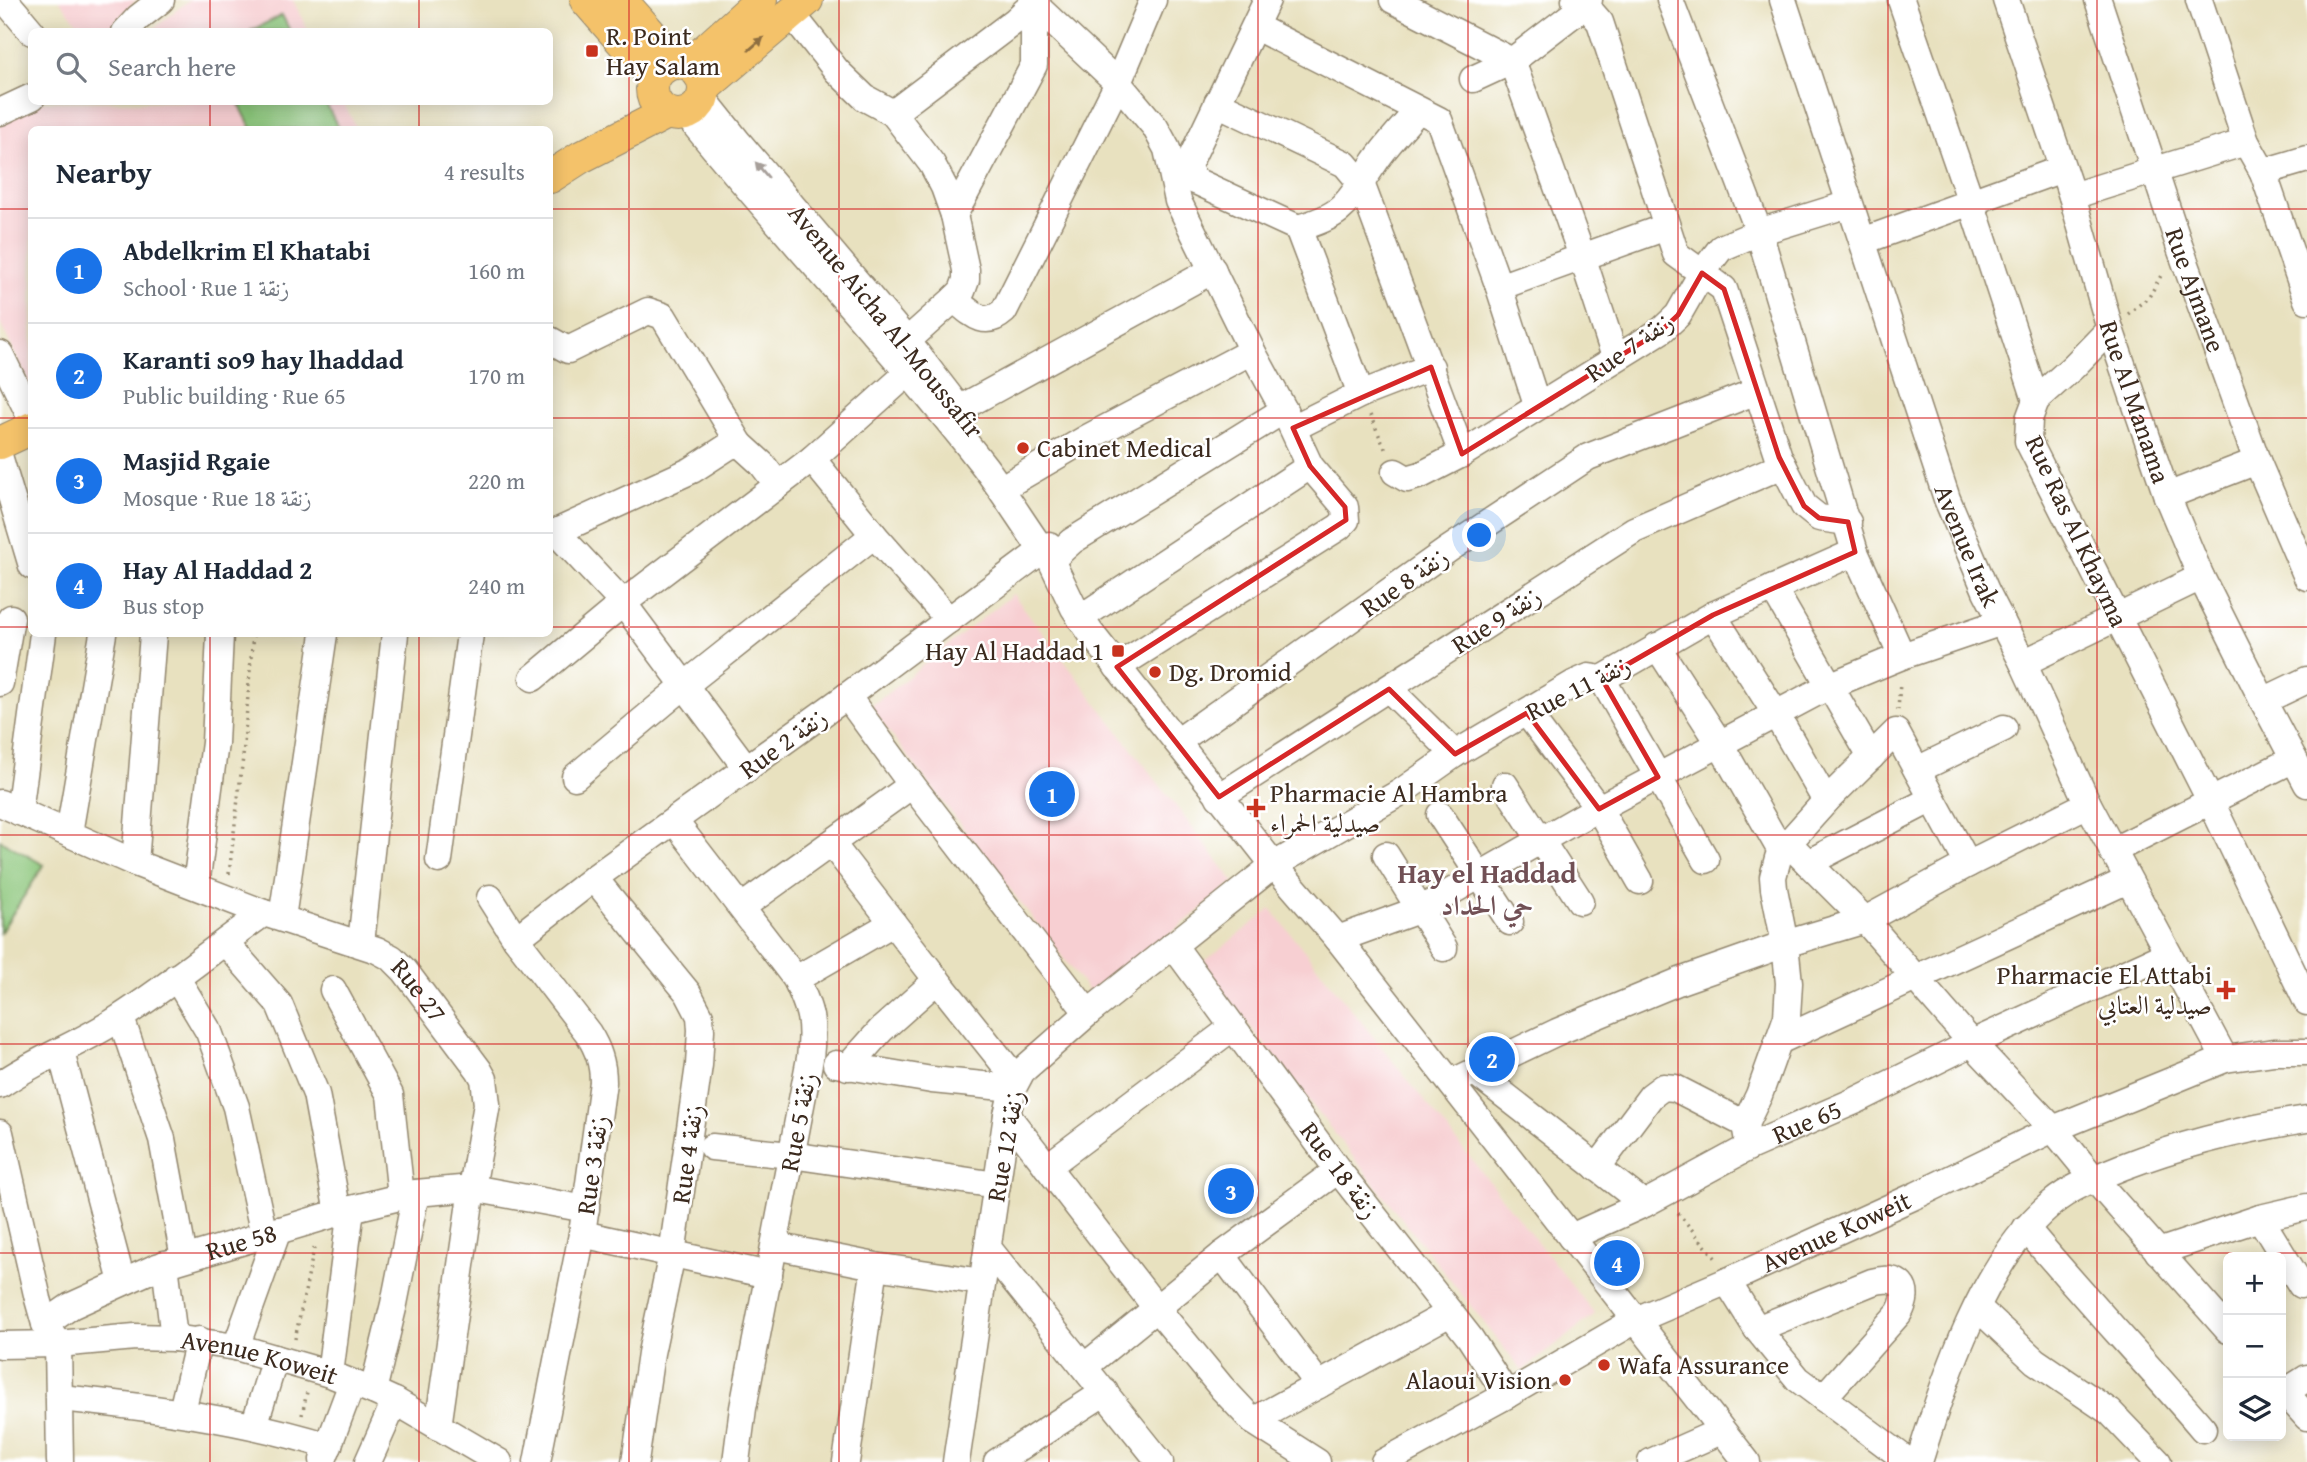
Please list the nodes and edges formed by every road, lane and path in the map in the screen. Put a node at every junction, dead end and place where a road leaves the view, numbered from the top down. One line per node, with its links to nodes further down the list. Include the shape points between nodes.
1 (5, 0): 19 (street)
2 (161, 0): 20 (street)
3 (586, 0): 24 (main road, Avenue Aicha Al-Moussafir)
4 (621, 0): 24 (main road, Avenue Aicha Al-Moussafir, via 657,41)
5 (761, 0): 24 (main road)
6 (1153, 0): 23 (street)
7 (1267, 0): 18 (street)
8 (1393, 0): 21 (street)
9 (1670, 0): 44 (street)
10 (1783, 0): 40 (street, Avenue Irak)
11 (1901, 0): 39 (street, Rue Ras Al Khayma)
12 (2006, 0): 33 (street, Rue Al Manama)
13 (2098, 0): 34 (street, Rue Ajmane)
14 (2199, 0): 30 (street)
15 (1035, 2): 23 (street); 29 (street); 41 (street, via 1034,65)
16 (1583, 2): 21 (street); 42 (street, via 1600,22)
17 (799, 7): 24 (main road, one-way to 17); 29 (street, via 837,71 865,98)
18 (1256, 27): 26 (street); 27 (street)
19 (29, 28)
20 (129, 28)
21 (1512, 61): 22 (street); 47 (street)
22 (1473, 79)
23 (1118, 83): 32 (street, via 1155,127); 52 (street, via 1004,310 993,319 982,319)
24 (680, 89): 36 (main road); 57 (street, Avenue Aicha Al-Moussafir, via 813,265)
25 (28, 99): 28 (street)
26 (1217, 103): 32 (street); 37 (street, via 1345,164)
27 (1417, 111): 37 (street); 50 (street, via 1439,120)
28 (0, 112)
29 (893, 113): 41 (street, via 932,164)
30 (2246, 142): 34 (street); 35 (street)
31 (2307, 159): 35 (street)
32 (1179, 168): 43 (street, via 1200,183); 48 (street, via 1178,201)
33 (2062, 169): 38 (street, Rue Al Manama); 39 (street)
34 (2154, 171): 38 (street); 46 (street, Rue Ajmane)
35 (2263, 172): 51 (street)
36 (553, 175)
37 (1361, 183): 43 (street, via 1347,205 1328,218); 58 (street)
38 (2072, 197): 53 (street, Rue Al Manama)
39 (1971, 202): 45 (street); 62 (street, Rue Ras Al Khayma)
40 (1849, 204): 44 (street, Rue 7 زنقة); 45 (street, Avenue Irak)
41 (954, 215): 52 (street, via 966,280)
42 (1666, 227): 47 (street); 49 (street, via 1676,254)
43 (1298, 228): 61 (street)
44 (1759, 232): 49 (street, Rue 7 زنقة, via 1721,248); 80 (street)
45 (1863, 242): 95 (street, Avenue Irak, via 1947,499)
46 (2179, 245): 53 (path, via 2148,297); 73 (street, Rue Ajmane)
47 (1581, 256): 50 (street); 56 (street)
48 (1213, 270): 55 (street); 64 (street)
49 (1702, 273): 56 (street, Rue 7 زنقة, via 1678,315 1662,330); 60 (street, via 1724,289)
50 (1499, 287): 63 (street)
51 (2306, 292)
52 (954, 299): 57 (street)
53 (2110, 329): 62 (street); 79 (street, Rue Al Manama)
54 (553, 342): 69 (street, via 568,350 648,311 663,316)
55 (1252, 351): 66 (street); 77 (street)
56 (1615, 357): 63 (street, Rue 7 زنقة)
57 (913, 359): 64 (street, Avenue Aicha Al-Moussafir); 72 (street); 85 (street, Avenue Aicha Al-Moussafir)
58 (1431, 367): 61 (street); 70 (street)
59 (3, 369): 65 (street)
60 (1757, 391): 74 (street); 123 (street, Rue 8 زنقة, via 1588,457)
61 (1361, 394): 66 (street); 76 (path)
62 (2036, 400): 91 (street, Rue Ras Al Khayma, via 2028,419 2028,441)
63 (1537, 405): 70 (street, Rue 7 زنقة)
64 (959, 409): 77 (street, Avenue Aicha Al-Moussafir)
65 (28, 413)
66 (1289, 419): 75 (street); 85 (street)
67 (28, 430): 68 (main road)
68 (0, 443)
69 (740, 444): 78 (street); 81 (street)
70 (1462, 454): 76 (street, Rue 7 زنقة, via 1415,478 1402,478)
71 (0, 459): 84 (street)
72 (812, 459): 78 (street); 82 (street)
73 (2257, 461): 79 (street); 87 (street, Rue Ajmane)
74 (1783, 465): 80 (street, via 1811,513); 114 (street, Rue 9 زنقة, via 1634,530)
75 (1310, 466): 93 (street); 107 (street, via 1345,507 1346,520)
76 (1395, 472)
77 (1012, 482): 85 (street, Avenue Aicha Al-Moussafir)
78 (778, 485): 89 (street)
79 (2167, 496): 86 (street, Rue Al Manama)
80 (1848, 522): 83 (street)
81 (553, 532): 89 (street)
82 (874, 535): 94 (street); 112 (street)
83 (1855, 551): 88 (street, Rue 11 زنقة); 105 (street)
84 (28, 553)
85 (1048, 553): 93 (street, Avenue Aicha Al-Moussafir); 94 (street, Rue 2 زنقة)
86 (2201, 577): 91 (street); 118 (street, Rue Al Manama)
87 (2307, 577)
88 (1773, 588): 90 (street, Rue 11 زنقة); 113 (street)
89 (623, 603): 108 (street); 112 (street)
90 (1713, 615): 104 (street, Rue 11 زنقة); 120 (street)
91 (2118, 617): 106 (street); 138 (street, Rue Ras Al Khayma)
92 (14, 618): 111 (street)
93 (1080, 618): 107 (street, Avenue Aicha Al-Moussafir)
94 (949, 620): 115 (street, Rue 2 زنقة)
95 (2002, 622): 105 (street); 106 (street, Avenue Irak)
96 (43, 637): 117 (street)
97 (102, 637): 144 (street)
98 (153, 637): 152 (street)
99 (220, 637): 160 (street, via 215,743)
100 (253, 637): 161 (path)
101 (323, 637): 166 (street)
102 (396, 637): 173 (street)
103 (470, 637): 150 (street)
104 (1657, 646): 109 (street, Rue 11 زنقة); 124 (street)
105 (1902, 656): 113 (street); 122 (path)
106 (2023, 663): 139 (street, Avenue Irak)
107 (1117, 667): 123 (street, Avenue Aicha Al-Moussafir)
108 (533, 678)
109 (1602, 679): 119 (street, Rue 11 زنقة, via 1589,677); 131 (street)
110 (2307, 680): 118 (street)
111 (0, 683)
112 (685, 685): 128 (street); 130 (street)
113 (1829, 686): 120 (street); 126 (street)
114 (1389, 690): 125 (street); 135 (street, Rue 9 زنقة)
115 (847, 696): 128 (street, Rue 2 زنقة); 133 (street)
116 (0, 699): 117 (street)
117 (36, 699): 140 (street)
118 (2263, 701): 127 (street, Rue Al Manama)
119 (1527, 713): 125 (street, Rue 11 زنقة); 141 (street)
120 (1776, 714): 124 (street); 137 (street)
121 (2004, 727): 129 (street)
122 (1896, 732): 126 (street); 129 (street)
123 (1177, 742): 135 (street, Avenue Aicha Al-Moussafir)
124 (1720, 744): 131 (street); 147 (street)
125 (1455, 754): 155 (street, Rue 11 زنقة, via 1401,792)
126 (1871, 757): 137 (street)
127 (2294, 759): 132 (street, Rue Al Manama); 138 (street)
128 (747, 769): 143 (street, Rue 2 زنقة)
129 (1917, 770): 136 (street)
130 (575, 777)
131 (1658, 777): 141 (street); 151 (street)
132 (2307, 784)
133 (912, 785): 146 (street); 184 (street)
134 (1505, 785): 145 (street)
135 (1219, 797): 155 (street, Avenue Aicha Al-Moussafir)
136 (1932, 799): 153 (street); 154 (street)
137 (1826, 801): 147 (street)
138 (2211, 802): 148 (street); 183 (street, Rue Ras Al Khayma)
139 (2088, 804): 148 (street, Avenue Irak); 154 (street)
140 (10, 807): 144 (street, Rue 27)
141 (1599, 809): 145 (street); 159 (street)
142 (1440, 815): 156 (street)
143 (675, 822): 157 (street, Rue 2 زنقة); 164 (street, Rue 5 زنقة)
144 (69, 833): 152 (street, Rue 27)
145 (1541, 840): 156 (street); 163 (street)
146 (832, 844): 164 (street); 169 (street)
147 (1785, 847): 153 (street); 174 (street, via 1773,877)
148 (2112, 851): 158 (street, Avenue Irak)
149 (1386, 855): 165 (street)
150 (439, 860)
151 (1706, 860)
152 (135, 863): 160 (street, Rue 27)
153 (1808, 863): 167 (street)
154 (1968, 864): 167 (street)
155 (1274, 865): 171 (street, Avenue Aicha Al-Moussafir); 175 (street, Rue 12 زنقة)
156 (1480, 876): 165 (street); 168 (street)
157 (594, 878): 170 (street, Rue 2 زنقة); 223 (street, Rue 4 زنقة, via 688,993 700,1016 699,1065)
158 (2128, 880): 177 (street, Avenue Irak); 179 (street)
159 (1640, 881)
160 (196, 885): 161 (street, Rue 27)
161 (227, 897): 166 (street, Rue 27)
162 (490, 898): 170 (street, Rue 3 زنقة)
163 (1580, 901)
164 (742, 907): 180 (street, Rue 5 زنقة)
165 (1421, 909): 171 (street); 176 (street)
166 (273, 915): 172 (street); 173 (street, Rue 27)
167 (1864, 920): 174 (street); 179 (street)
168 (1510, 922)
169 (893, 923): 180 (street); 181 (street)
170 (516, 939): 216 (street, Rue 3 زنقة, via 588,1033 603,1067)
171 (1338, 939): 196 (street, Avenue Aicha Al-Moussafir)
172 (225, 942): 178 (street); 214 (street, via 279,1004 316,1094)
173 (361, 943): 210 (street, Rue 27, via 392,958 405,971 484,1079 487,1104)
174 (1785, 944): 187 (street, via 1788,1001); 194 (street, via 1611,1009)
175 (1173, 945): 184 (street, Rue 12 زنقة); 186 (street, Rue 18 زنقة)
176 (1444, 948)
177 (2167, 954): 188 (street, Rue 65); 192 (street, Avenue Irak)
178 (176, 977): 185 (street); 218 (street, via 209,1032 236,1107)
179 (1914, 977): 187 (street); 188 (street)
180 (796, 979): 191 (street, Rue 5 زنقة, via 813,1024)
181 (937, 981): 193 (street, via 881,1030); 195 (street)
182 (333, 990): 211 (street, via 390,1095)
183 (2307, 1002)
184 (1088, 1013): 195 (street, Rue 12 زنقة)
185 (121, 1018): 189 (street); 225 (street, via 162,1139)
186 (1233, 1027): 205 (street); 207 (street, Rue 18 زنقة)
187 (1779, 1041): 202 (street)
188 (1972, 1043): 200 (street); 202 (street, Rue 65, via 1857,1100)
189 (61, 1052): 197 (street); 229 (street)
190 (2307, 1052): 192 (street, Avenue Koweit)
191 (810, 1058): 193 (street); 204 (street, Rue 5 زنقة)
192 (2225, 1059): 200 (street, Avenue Koweit)
193 (848, 1067): 195 (street, via 932,1080)
194 (1475, 1072): 196 (street); 206 (street)
195 (1014, 1083): 198 (street, Rue 12 زنقة)
196 (1450, 1083): 219 (street, Avenue Aicha Al-Moussafir)
197 (0, 1085)
198 (1007, 1115): 205 (street); 209 (street, Rue 12 زنقة)
199 (2307, 1119): 208 (street, via 2204,1139)
200 (2053, 1129): 208 (street); 228 (street, Avenue Koweit)
201 (0, 1133): 238 (street)
202 (1747, 1136): 206 (street, via 1675,1088 1663,1087 1651,1096); 212 (street, Rue 65)
203 (712, 1147): 204 (street)
204 (791, 1155): 209 (street); 220 (street, Rue 5 زنقة)
205 (1047, 1167): 233 (street)
206 (1597, 1168): 212 (street)
207 (1338, 1170): 224 (street); 234 (street, Rue 18 زنقة)
208 (2086, 1170): 217 (street); 222 (street)
209 (997, 1185): 221 (street, Rue 12 زنقة)
210 (472, 1188): 211 (street, Rue 58); 216 (street, Rue 58); 256 (street, Rue 27)
211 (409, 1194): 214 (street, Rue 58); 243 (street, via 396,1293)
212 (1654, 1200): 219 (street, Rue 65); 228 (path)
213 (2307, 1207): 215 (street)
214 (337, 1213): 218 (street, Rue 58); 243 (street); 243 (path)
215 (2260, 1218): 222 (street); 231 (street)
216 (584, 1222): 223 (street, Rue 58); 265 (street, Rue 3 زنقة)
217 (2026, 1228): 232 (street); 257 (street)
218 (271, 1232): 225 (street, Rue 58); 241 (street)
219 (1571, 1237): 235 (street, Avenue Aicha Al-Moussafir)
220 (775, 1246): 226 (street); 227 (street, Rue 5 زنقة)
221 (988, 1248): 230 (street, Rue 12 زنقة); 242 (street)
222 (2158, 1252): 236 (street)
223 (672, 1254): 227 (street, Rue 58); 266 (street, Rue 4 زنقة)
224 (1222, 1255): 233 (street); 245 (street)
225 (174, 1261): 229 (street, Rue 58); 239 (street)
226 (875, 1266): 230 (street); 268 (street)
227 (769, 1275): 267 (street, Rue 5 زنقة)
228 (1729, 1280): 235 (street, Avenue Koweit); 237 (street)
229 (122, 1282): 238 (street, Rue 58, via 71,1306)
230 (982, 1282): 269 (street, Rue 12 زنقة)
231 (2296, 1288)
232 (1978, 1307): 277 (street, via 1956,1353); 278 (street, via 2035,1361 2110,1412)
233 (1157, 1309): 242 (street); 254 (street)
234 (1450, 1313): 245 (street); 249 (street, Rue 18 زنقة)
235 (1636, 1320): 249 (street, Avenue Koweit); 258 (street, Avenue Aicha Al-Moussafir)
236 (2223, 1324)
237 (1757, 1329): 251 (street, via 1798,1379); 251 (street, via 1886,1278 1904,1288 1906,1301 1899,1314)
238 (52, 1334): 239 (street, Avenue Koweit, via 134,1329); 240 (street, Avenue Koweit); 250 (street)
239 (187, 1339): 241 (street, Avenue Koweit); 252 (street)
240 (0, 1345)
241 (236, 1347): 243 (street, Avenue Koweit)
242 (1084, 1367): 247 (street)
243 (332, 1377): 255 (street); 256 (street, Avenue Koweit); 259 (path); 261 (street); 263 (street)
244 (2307, 1378): 246 (street)
245 (1320, 1385): 254 (street)
246 (2286, 1388)
247 (1105, 1392): 270 (street); 271 (street)
248 (2286, 1393): 253 (street)
249 (1507, 1395): 273 (street, Avenue Koweit)
250 (60, 1398): 252 (street); 262 (street)
251 (1823, 1398): 276 (street)
252 (182, 1411): 255 (street)
253 (2307, 1417)
254 (1253, 1421): 272 (street)
255 (254, 1426): 259 (street)
256 (438, 1427): 260 (street, Avenue Koweit)
257 (2203, 1429)
258 (1721, 1431): 274 (street); 275 (street, Avenue Aicha Al-Moussafir)
259 (298, 1436): 261 (street)
260 (456, 1452): 264 (street, Avenue Koweit)
261 (326, 1454)
262 (64, 1461)
263 (368, 1462)
264 (499, 1462)
265 (537, 1462)
266 (635, 1462)
267 (736, 1462)
268 (846, 1462)
269 (956, 1462)
270 (996, 1462)
271 (1160, 1462)
272 (1317, 1462)
273 (1384, 1462)
274 (1651, 1462)
275 (1747, 1462)
276 (1909, 1462)
277 (1919, 1462)
278 (2158, 1462)

